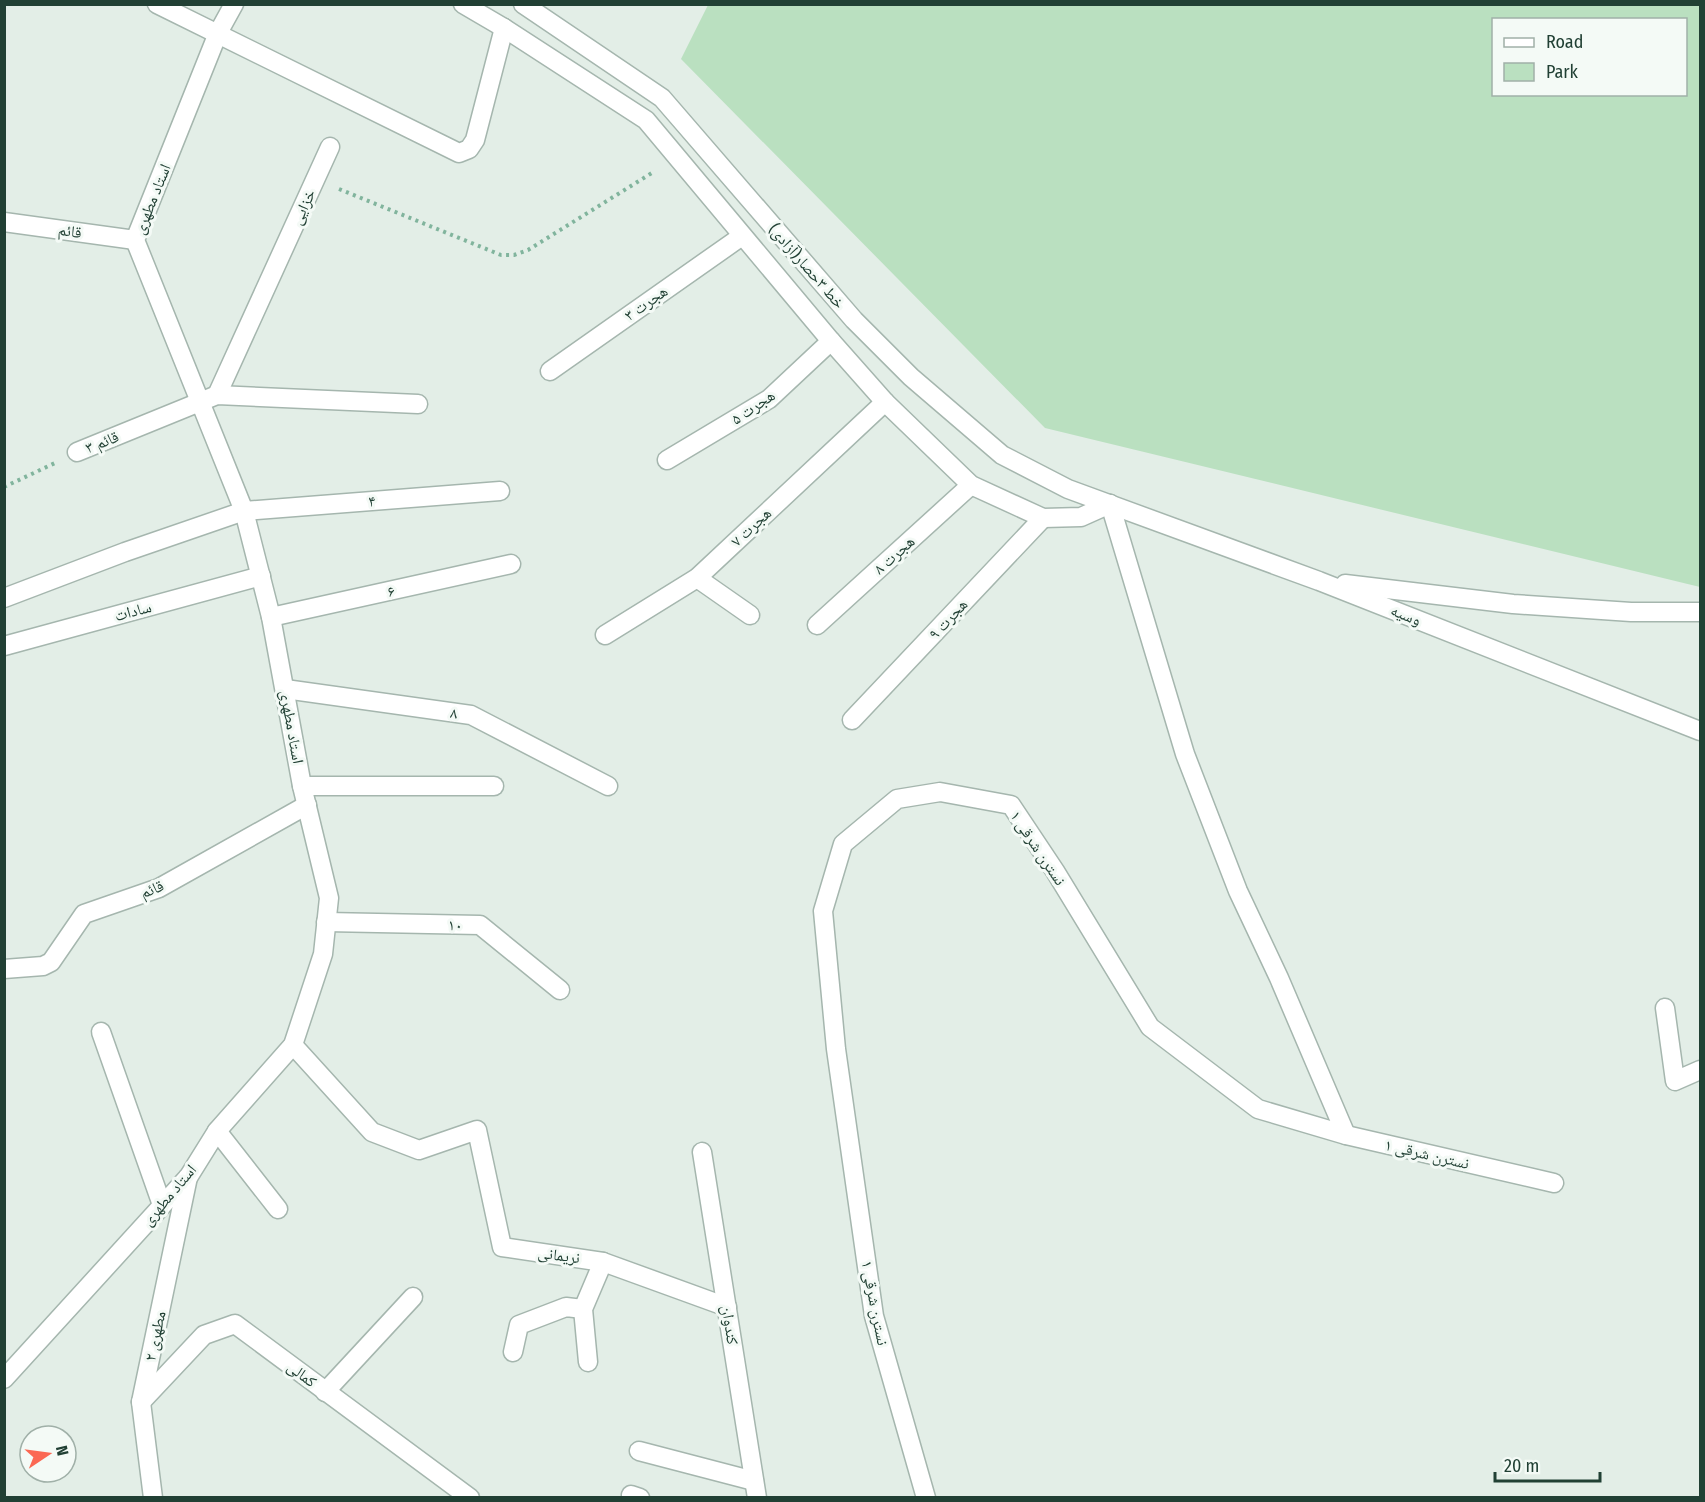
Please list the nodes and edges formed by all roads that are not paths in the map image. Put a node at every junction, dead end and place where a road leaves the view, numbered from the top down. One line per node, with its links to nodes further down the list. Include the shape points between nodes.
1 (157, 4): 6 (street)
2 (234, 4): 6 (street, استاد مطهری)
3 (463, 4): 5 (street)
4 (523, 4): 20 (street, خط ۳حصار(آزادی), via 662,98 854,320 911,377 1002,455 1068,489)
5 (504, 28): 6 (street, via 475,140 470,149 459,153); 9 (street, via 646,120)
6 (218, 33): 10 (street, استاد مطهری)
7 (330, 147): 13 (street, خزایی)
8 (4, 222): 10 (street, قائم)
9 (742, 236): 11 (street); 12 (street, هجرت ۳)
10 (135, 240): 13 (street, استاد مطهری)
11 (831, 341): 14 (street); 17 (street, هجرت ۵, via 769,399)
12 (550, 371)
13 (209, 399): 15 (street); 16 (street, قائم ۳); 21 (street, استاد مطهری)
14 (885, 402): 18 (street); 25 (street, هجرت ۷)
15 (418, 404)
16 (77, 452)
17 (667, 460)
18 (971, 485): 22 (street); 31 (street, هجرت ۸)
19 (500, 491): 21 (street, ۴)
20 (1110, 504): 22 (street, via 1081,517); 26 (street, وسیه); 49 (street, via 1185,754 1238,891)
21 (244, 512): 24 (street, استاد مطهری); 27 (street)
22 (1043, 518): 35 (street, هجرت ۹)
23 (512, 564): 30 (street, ۶)
24 (261, 576): 30 (street, استاد مطهری); 33 (street, سادات)
25 (697, 578): 29 (street); 32 (street, هجرت ۷)
26 (1319, 580): 28 (street, via 1513,604); 36 (street, وسیه)
27 (4, 598)
28 (1701, 612)
29 (750, 615)
30 (271, 617): 34 (street, استاد مطهری)
31 (817, 625)
32 (605, 635)
33 (4, 646)
34 (285, 689): 37 (street, استاد مطهری); 39 (street, ۸, via 471,715)
35 (852, 720)
36 (1701, 731)
37 (302, 786): 38 (street); 40 (street, استاد مطهری)
38 (494, 786)
39 (608, 786)
40 (308, 805): 41 (street, استاد مطهری, via 329,898); 42 (street, قائم, via 159,888 84,914 51,962)
41 (326, 922): 43 (street, ۱۰, via 480,925); 46 (street, استاد مطهری, via 323,954)
42 (4, 969)
43 (560, 990)
44 (1665, 1008): 47 (street, via 1674,1082)
45 (101, 1032): 53 (street)
46 (293, 1045): 48 (street, استاد مطهری); 55 (street, نریمانی, via 372,1132 419,1150 477,1130 502,1247)
47 (1701, 1071)
48 (216, 1131): 51 (street, استاد مطهری); 54 (street)
49 (1346, 1135): 52 (street, نسترن شرقی ۱); 68 (street, نسترن شرقی ۱, via 1258,1109 1150,1027 1011,805 940,792 897,799 843,844 823,911 836,1048 874,1316)
50 (702, 1152): 57 (street, کندوان)
51 (189, 1176): 53 (street, استاد مطهری); 63 (street, مطهری ۲)
52 (1554, 1183)
53 (162, 1205): 61 (street, استاد مطهری)
54 (278, 1209)
55 (603, 1262): 57 (street, نریمانی); 58 (street)
56 (413, 1298): 62 (street)
57 (727, 1307): 65 (street, کندوان)
58 (583, 1310): 59 (street, via 566,1307 519,1325); 60 (street)
59 (513, 1352)
60 (588, 1362)
61 (7, 1371)
62 (325, 1392): 63 (street, کمالی, via 235,1324 204,1335); 67 (street, کمالی)
63 (141, 1402): 66 (street, مطهری ۲)
64 (639, 1451): 65 (street)
65 (756, 1489)
66 (153, 1497)
67 (470, 1497)
68 (926, 1497)

